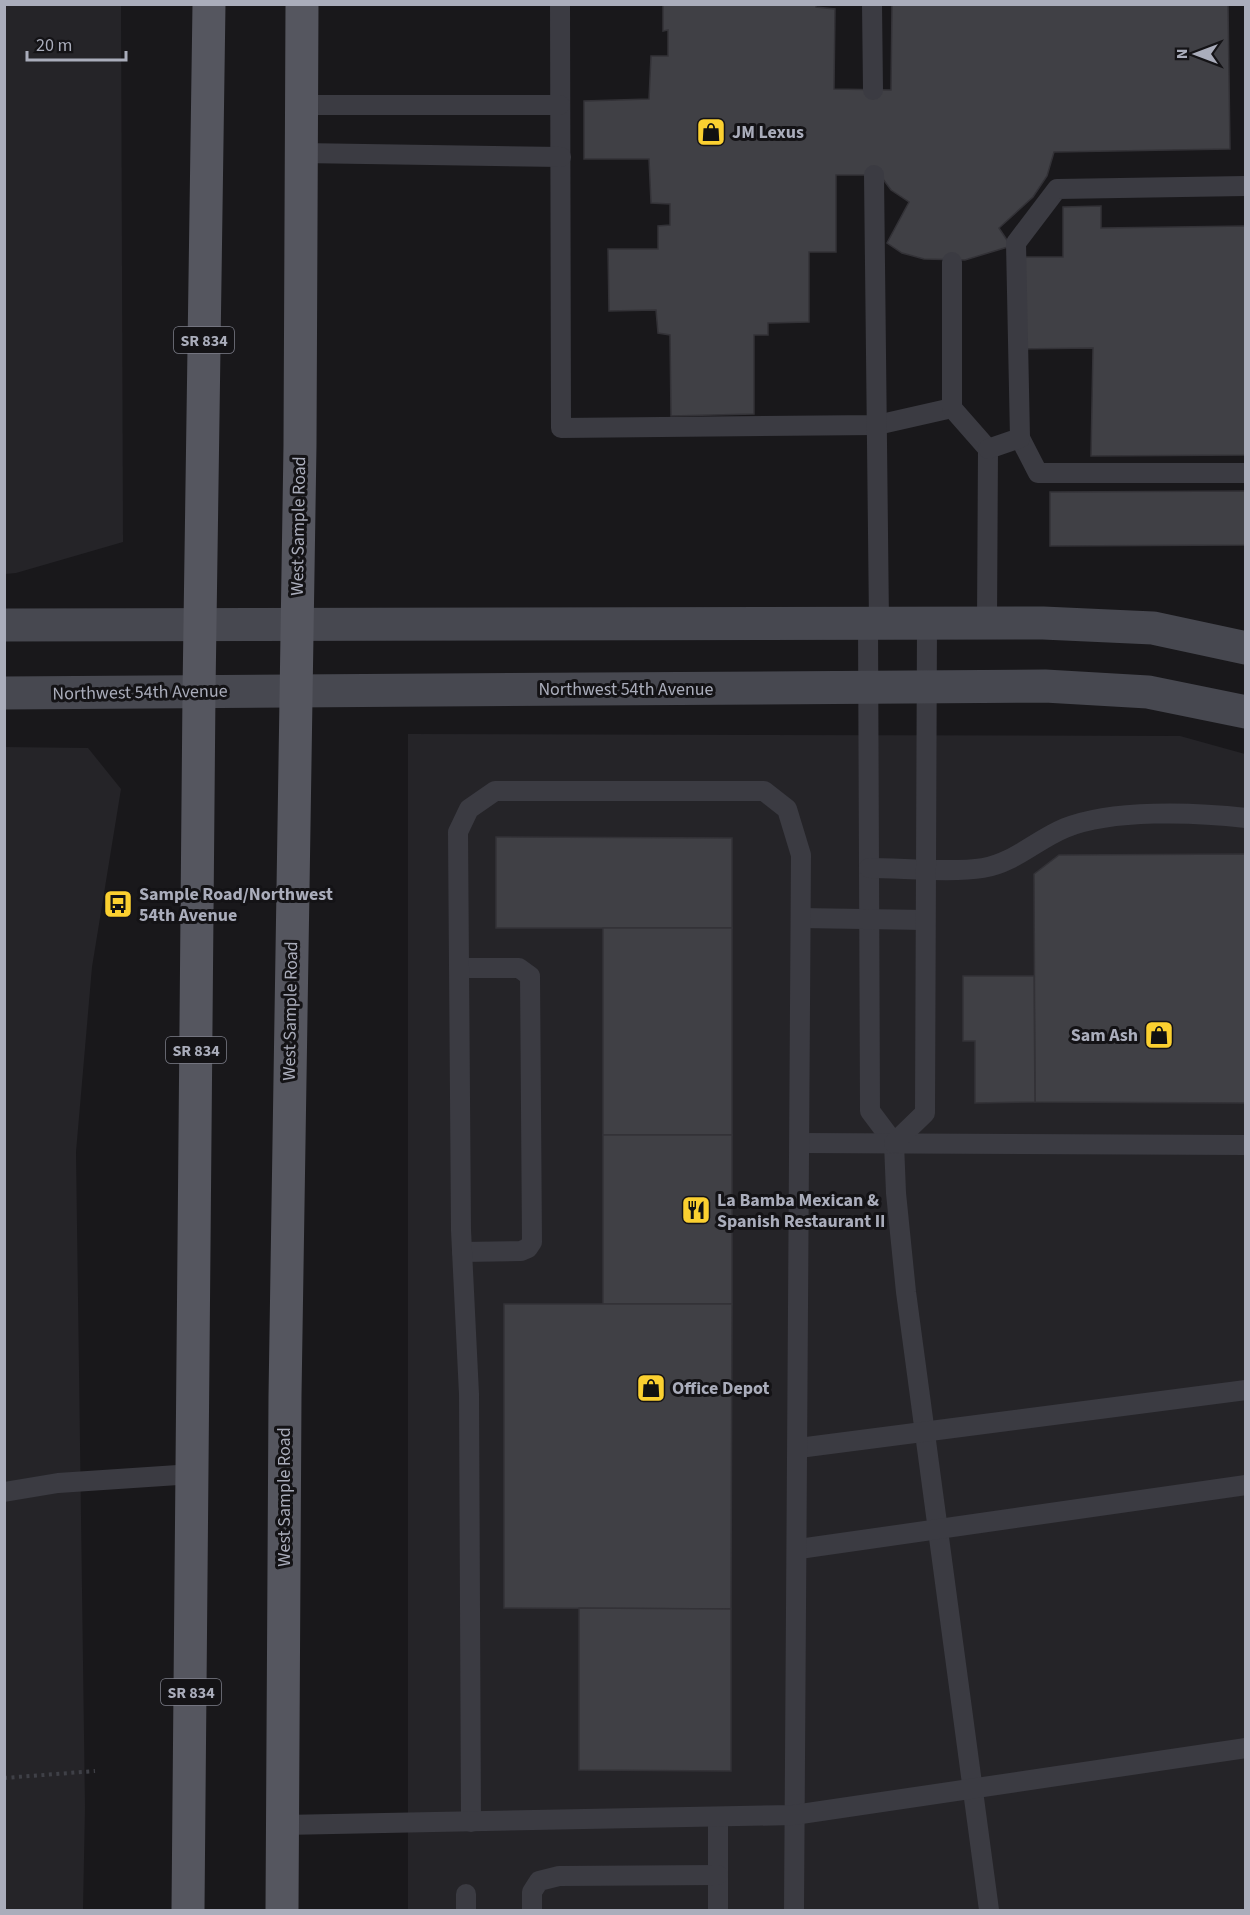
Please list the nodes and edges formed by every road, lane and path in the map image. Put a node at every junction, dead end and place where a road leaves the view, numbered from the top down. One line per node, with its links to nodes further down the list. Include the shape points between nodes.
1 (209, 4): 23 (main road, SR 834)
2 (302, 4): 6 (main road, West Sample Road)
3 (560, 4): 7 (lane)
4 (872, 4): 5 (lane)
5 (873, 90)
6 (302, 105): 7 (lane); 8 (main road, West Sample Road)
7 (560, 105): 9 (lane)
8 (301, 153): 9 (lane); 21 (main road, West Sample Road)
9 (561, 157): 14 (lane, via 561,428)
10 (874, 175): 14 (lane)
11 (1245, 186): 15 (lane, via 1057,189 1016,243)
12 (952, 262): 13 (lane)
13 (952, 408): 14 (lane); 16 (lane)
14 (877, 425): 18 (lane)
15 (1020, 438): 16 (lane); 17 (lane, via 1038,473)
16 (988, 449): 20 (lane)
17 (1245, 473)
18 (873, 622): 19 (street); 21 (street); 27 (lane)
19 (927, 622): 20 (street); 25 (lane)
20 (987, 622): 24 (street, via 1153,628)
21 (296, 623): 23 (street); 26 (main road, West Sample Road)
22 (4, 625): 23 (street)
23 (200, 625): 28 (main road, SR 834)
24 (1245, 648)
25 (927, 688): 27 (street, Northwest 54th Avenue); 30 (street, Northwest 54th Avenue, via 1045,686 1148,692); 33 (lane)
26 (295, 689): 27 (street, Northwest 54th Avenue); 28 (street, Northwest 54th Avenue); 57 (main road, West Sample Road)
27 (868, 689): 32 (lane)
28 (199, 692): 29 (street, Northwest 54th Avenue); 45 (main road, SR 834)
29 (4, 693)
30 (1245, 712)
31 (1245, 818): 33 (lane, via 1208,813 1099,817 1064,829 1005,862 982,868)
32 (869, 868): 33 (lane); 35 (lane)
33 (925, 868): 36 (lane)
34 (801, 918): 35 (lane); 37 (lane, via 801,855 787,809 764,791 495,791 468,809 458,832); 38 (lane)
35 (869, 919): 36 (lane); 39 (lane, via 870,1112)
36 (925, 920): 39 (lane, via 925,1113)
37 (459, 968): 41 (lane); 41 (lane, via 519,968 530,976 532,1242 521,1251)
38 (800, 1143): 39 (lane); 44 (lane)
39 (894, 1143): 40 (lane); 43 (lane, via 906,1292)
40 (1245, 1145)
41 (462, 1252): 56 (lane, via 469,1394)
42 (1245, 1390): 43 (lane)
43 (924, 1432): 44 (lane); 48 (lane)
44 (799, 1448): 49 (lane)
45 (193, 1474): 47 (lane, via 58,1483); 59 (main road, SR 834)
46 (1245, 1485): 48 (lane)
47 (4, 1492)
48 (937, 1529): 49 (lane); 53 (lane)
49 (799, 1549): 54 (lane)
50 (1245, 1748): 53 (lane)
51 (95, 1771): 52 (path)
52 (4, 1778)
53 (972, 1788): 54 (lane); 64 (lane)
54 (794, 1815): 55 (lane); 63 (lane)
55 (718, 1817): 56 (lane); 58 (lane)
56 (471, 1822): 57 (lane)
57 (283, 1825): 60 (main road, West Sample Road)
58 (718, 1875): 61 (lane, via 559,1876 539,1881 532,1892); 62 (lane)
59 (188, 1911)
60 (282, 1911)
61 (532, 1911)
62 (718, 1911)
63 (794, 1911)
64 (989, 1911)

